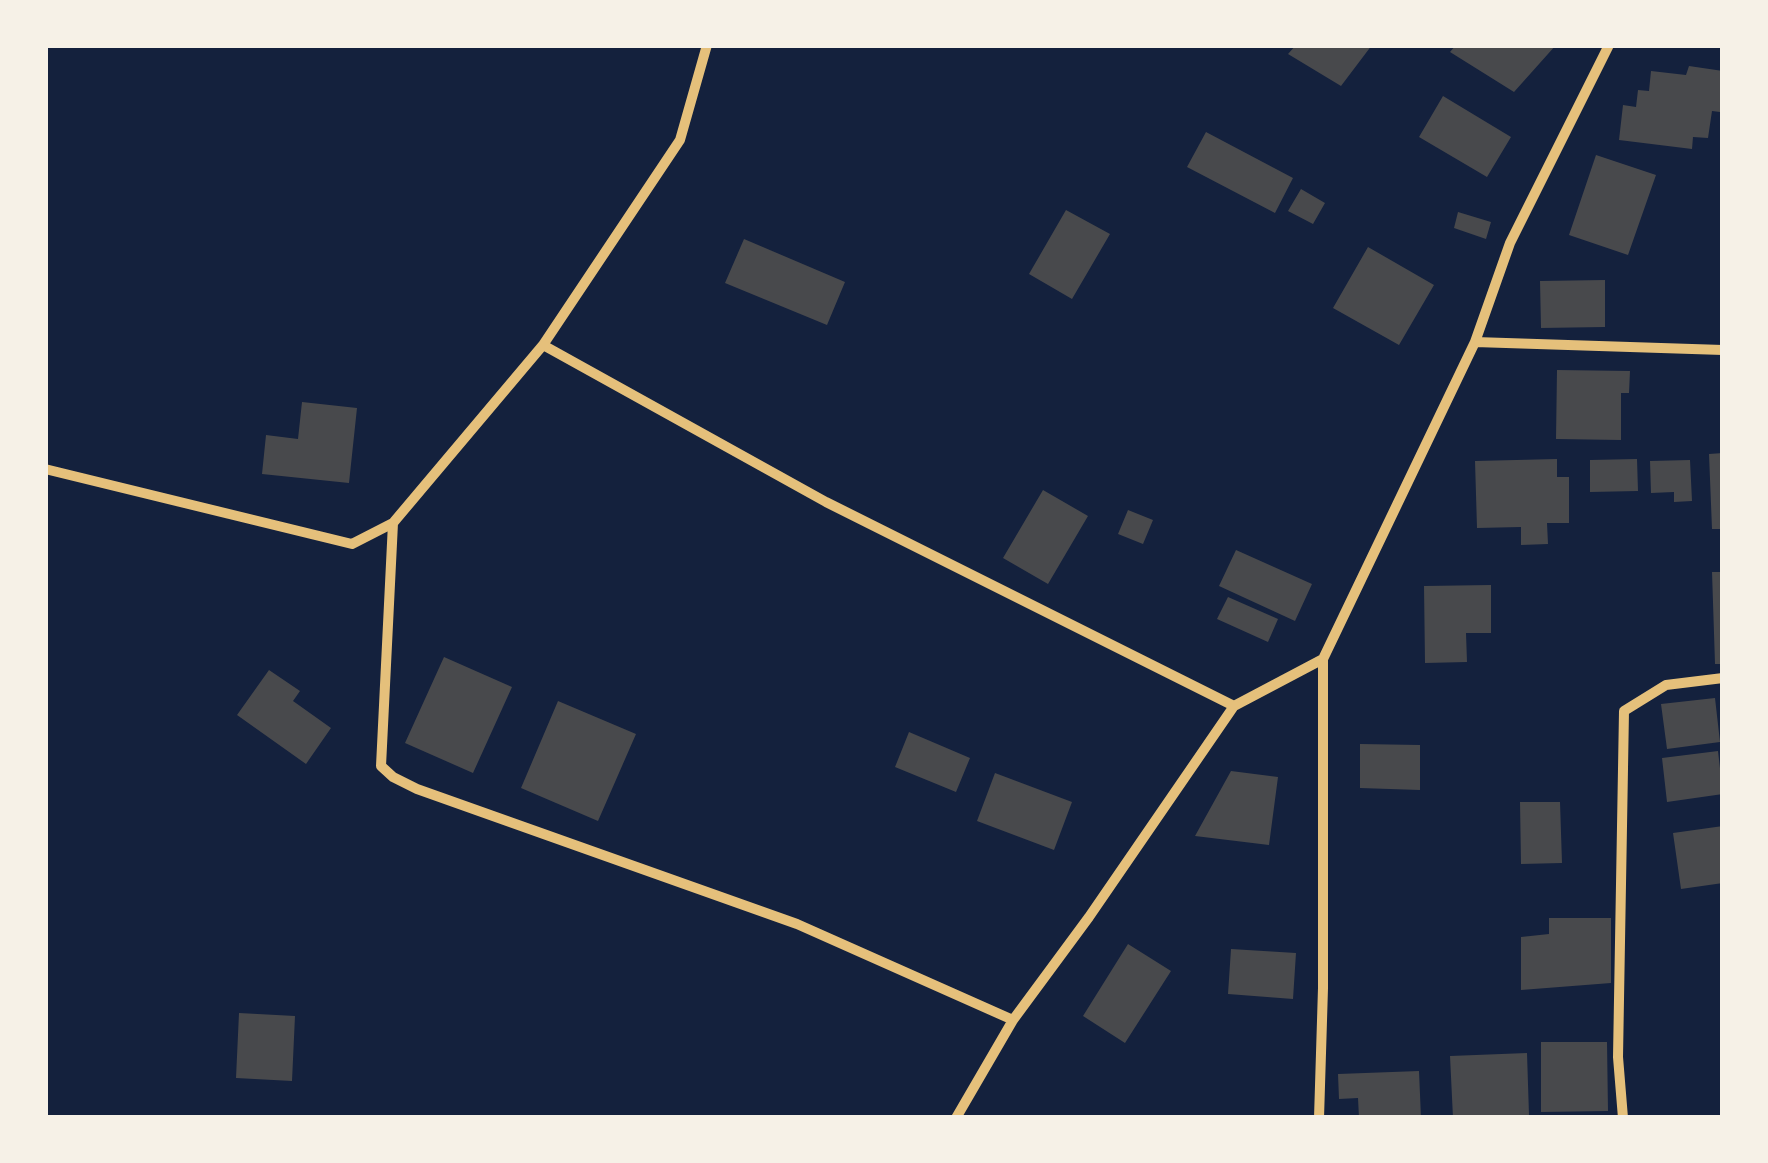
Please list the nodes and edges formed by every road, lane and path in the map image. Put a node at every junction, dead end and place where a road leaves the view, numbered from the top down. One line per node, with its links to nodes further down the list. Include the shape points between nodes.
1 (707, 45): 4 (street, via 680,140)
2 (1609, 45): 3 (street, via 1510,243)
3 (1475, 342): 5 (street); 8 (street)
4 (543, 345): 7 (street); 10 (street, via 826,502)
5 (1723, 350)
6 (45, 469): 7 (street, via 352,544)
7 (393, 522): 11 (street, via 381,766 393,777 796,924)
8 (1323, 659): 10 (street); 13 (street)
9 (1723, 678): 14 (street, via 1666,684 1624,711 1618,1057)
10 (1234, 706): 11 (street)
11 (1013, 1020): 12 (street)
12 (956, 1118)
13 (1320, 1118)
14 (1623, 1118)

